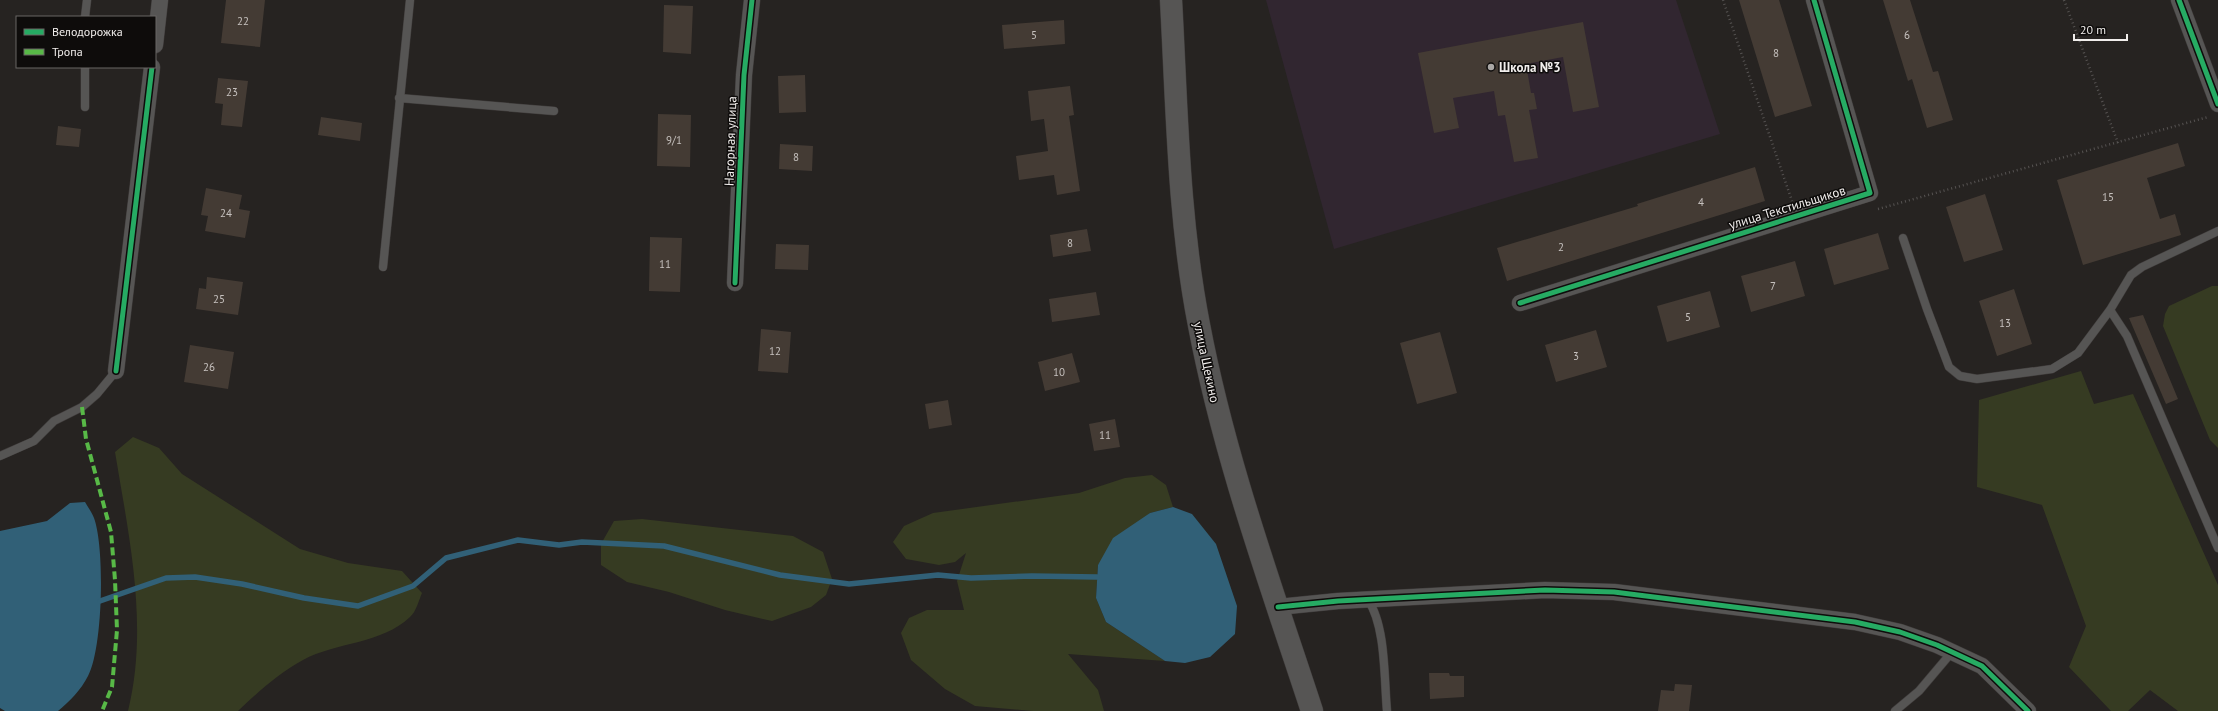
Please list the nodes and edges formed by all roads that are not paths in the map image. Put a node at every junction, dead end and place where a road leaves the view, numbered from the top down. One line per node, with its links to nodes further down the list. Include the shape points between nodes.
1 (87, 0): 8 (lane)
2 (160, 0): 9 (street)
3 (410, 0): 12 (lane)
4 (752, 0): 19 (street, Нагорная улица, via 744,74)
5 (1171, 0): 26 (main road, улица Щекино, via 1184,216 1198,323 1216,406 1235,475)
6 (1814, 0): 20 (street, улица Текстильщиков, via 1870,193)
7 (2179, 0): 14 (street)
8 (85, 16)
9 (156, 36)
10 (85, 68): 13 (lane)
11 (152, 68): 22 (street)
12 (399, 98): 15 (lane); 18 (lane)
13 (85, 107)
14 (2214, 110)
15 (554, 111)
16 (2218, 231): 21 (lane, via 2142,267 2131,275)
17 (1904, 238): 21 (lane, via 1949,367 1960,376 1977,380 2052,369 2078,353)
18 (383, 267)
19 (736, 283)
20 (1520, 303)
21 (2110, 310): 24 (lane, via 2127,336)
22 (116, 371): 23 (lane, via 82,407 54,421 34,441)
23 (0, 456)
24 (2218, 548)
25 (1368, 600): 26 (street); 27 (street, via 1545,590 1614,592 1855,622 1900,632); 29 (lane, via 1376,611 1379,627)
26 (1278, 607): 28 (main road, улица Щекино)
27 (1952, 652): 30 (lane, via 1919,691); 31 (street, via 1982,666)
28 (1312, 711)
29 (1387, 711)
30 (1895, 711)
31 (2028, 711)

